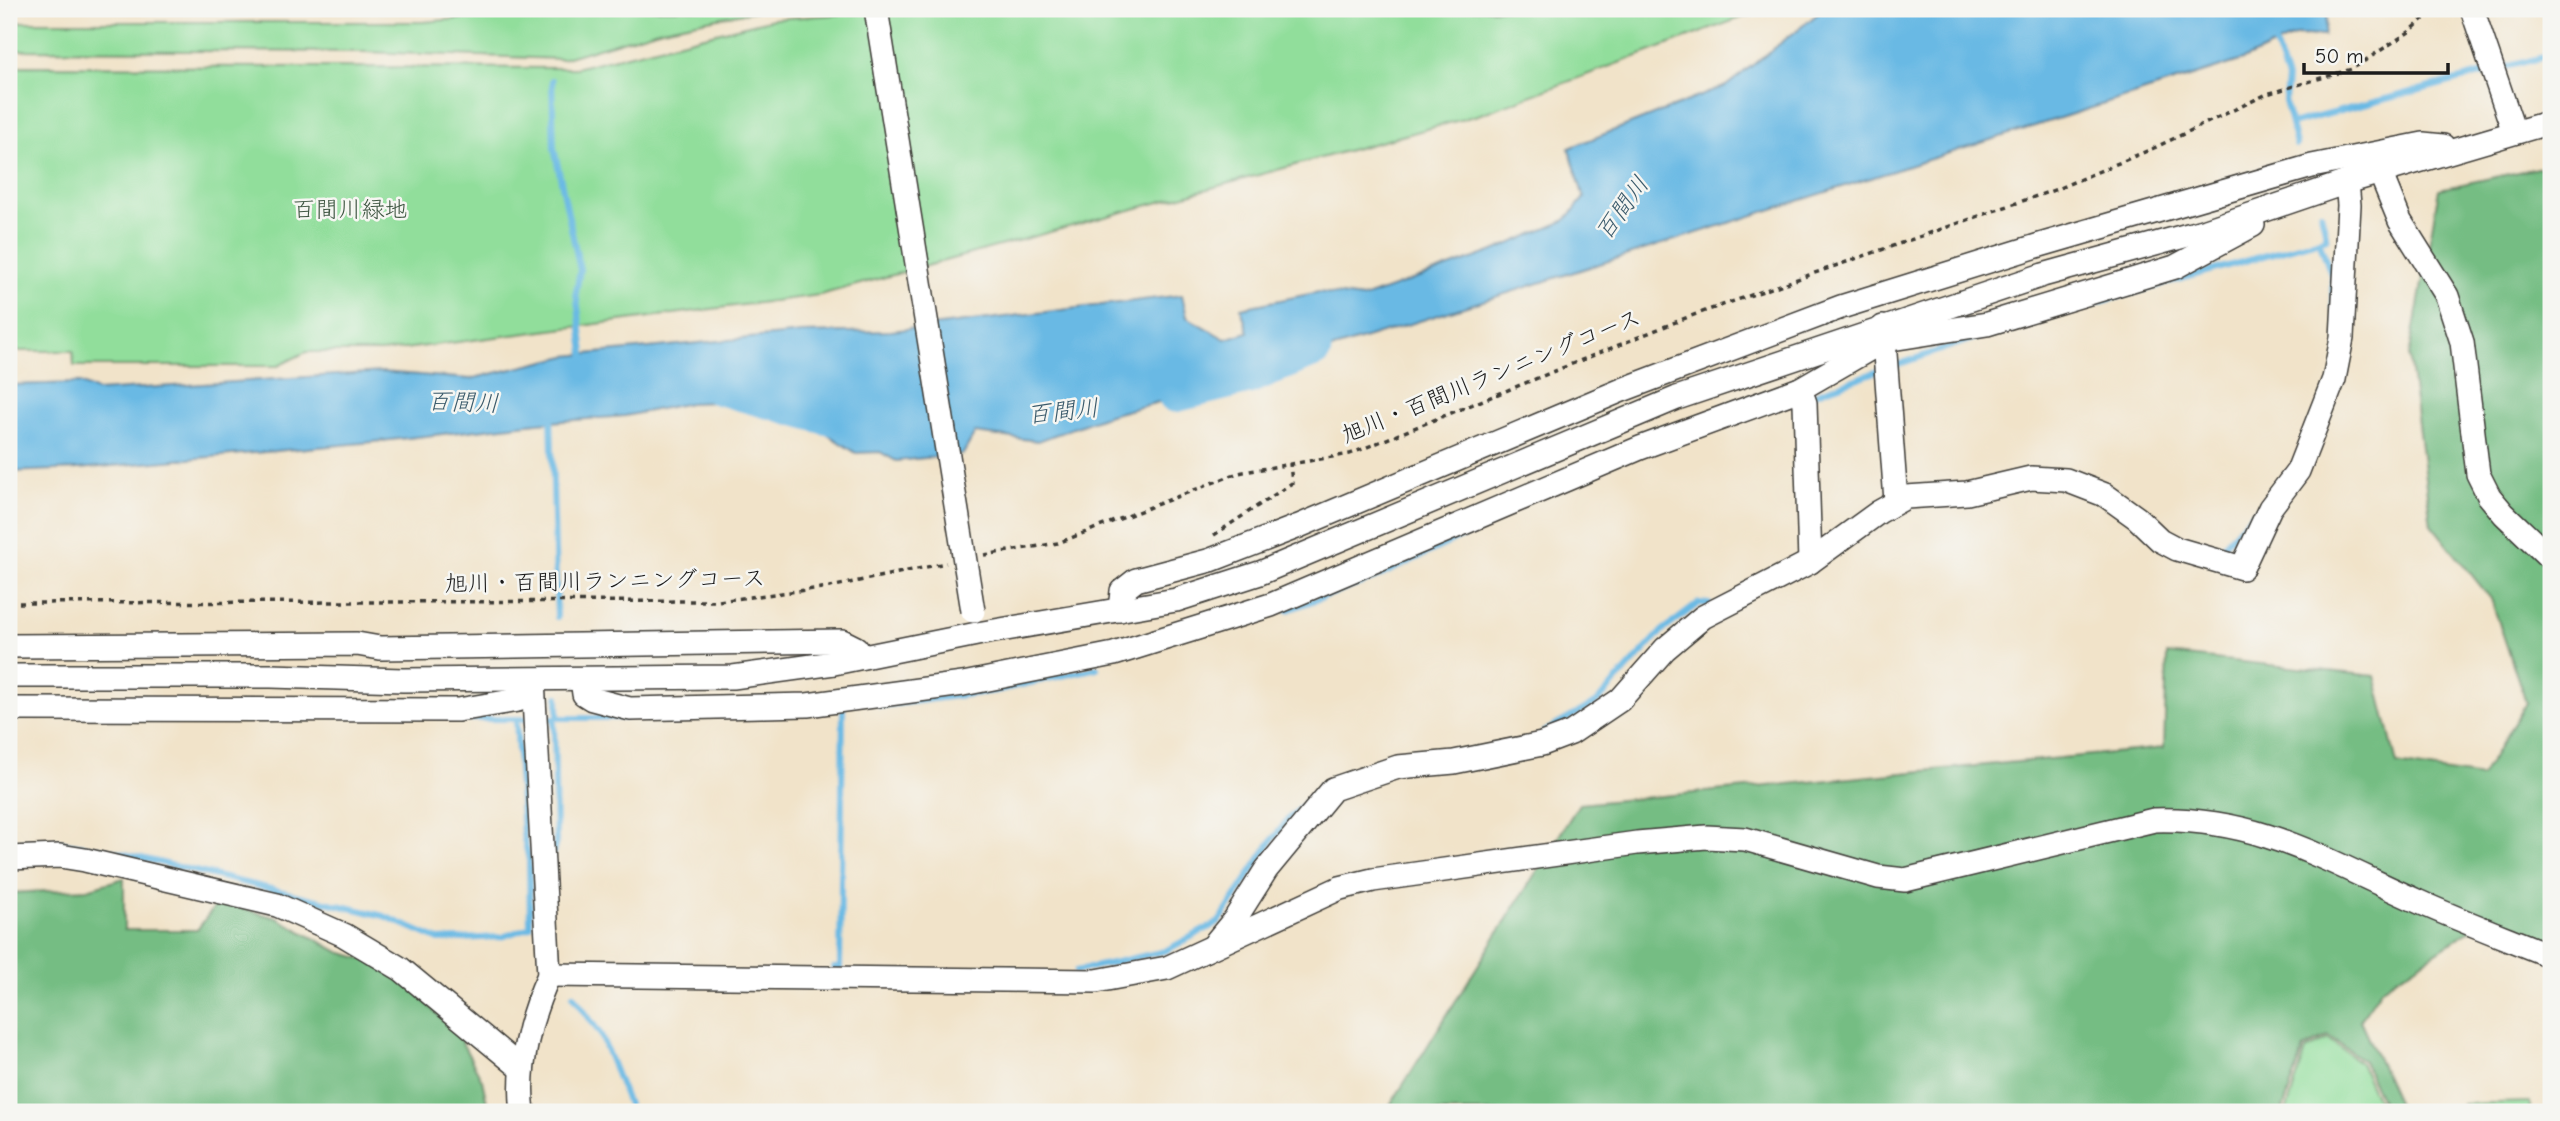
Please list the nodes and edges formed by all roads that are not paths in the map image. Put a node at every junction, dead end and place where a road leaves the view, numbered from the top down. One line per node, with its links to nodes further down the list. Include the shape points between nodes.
1 (876, 9): 15 (street, bridge)
2 (2472, 9): 4 (street)
3 (2551, 122): 4 (street)
4 (2514, 132): 5 (street)
5 (2463, 149): 6 (street); 14 (street, via 2423,144 2312,166 1841,307 1622,390 1299,526 1211,560 1136,580 1122,591)
6 (2380, 172): 7 (street); 12 (street, via 2400,221 2447,296 2462,342 2477,474 2504,514)
7 (2347, 182): 8 (street); 11 (street, via 2340,359 2314,438 2298,471 2270,508 2242,568 2177,549 2105,495 2049,477)
8 (2261, 211): 9 (street, via 2043,275); 9 (street, via 2253,226 2175,267 1987,324)
9 (1884, 334): 10 (street); 11 (street); 14 (street, via 1677,398 1260,573 1176,600)
10 (1803, 395): 13 (street); 19 (street, via 1640,447 1271,605 1114,654 964,684 807,705 630,709 584,694)
11 (1896, 501): 13 (street)
12 (2551, 559)
13 (1810, 562): 23 (street, via 1703,617 1665,649 1620,700 1571,733 1542,744 1454,762 1398,767 1333,789 1266,870)
14 (1120, 610): 15 (street)
15 (977, 634): 17 (street)
16 (9, 646): 17 (street, via 357,644 393,648 842,640)
17 (862, 657): 19 (street, via 733,677)
18 (9, 676): 20 (street)
19 (582, 679): 20 (street)
20 (533, 685): 21 (street, via 518,700 458,710); 25 (street)
21 (9, 709)
22 (9, 858): 26 (street, via 85,860 298,913 344,934 401,969)
23 (1212, 948): 24 (street, via 1340,888 1558,854 1706,837 1745,839 1878,877 1905,880 2154,820 2186,819 2253,830 2292,844); 25 (street, via 1167,968 1096,981)
24 (2551, 956)
25 (549, 975): 26 (street)
26 (522, 1069): 27 (street)
27 (523, 1112)

